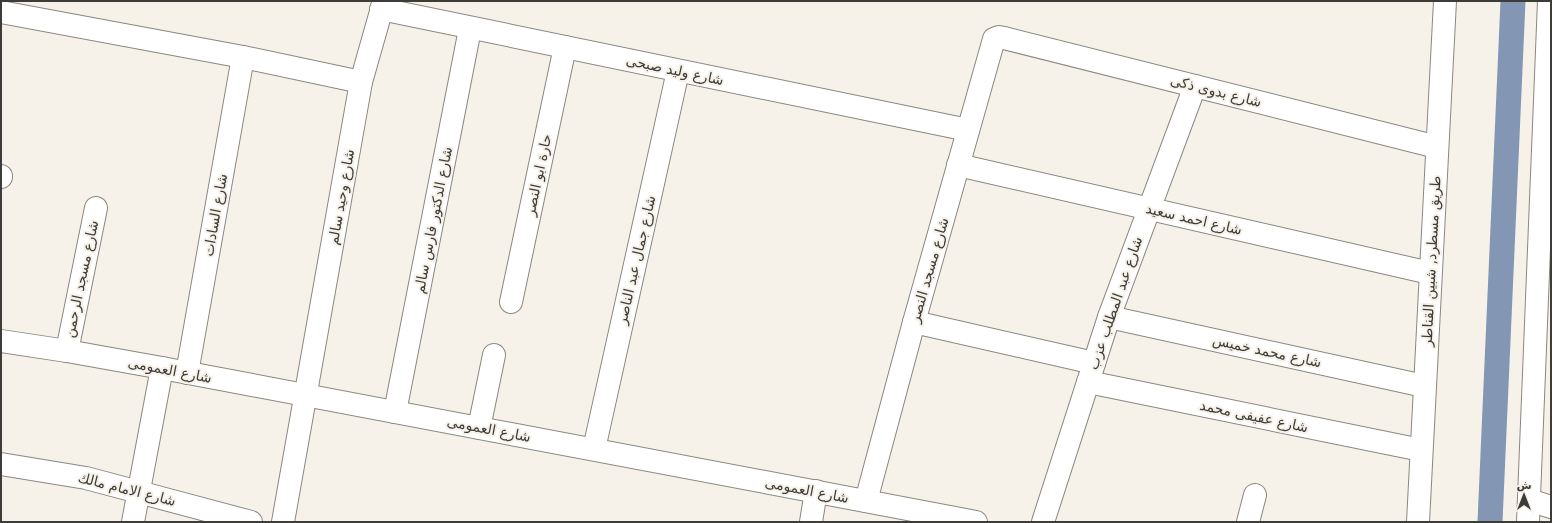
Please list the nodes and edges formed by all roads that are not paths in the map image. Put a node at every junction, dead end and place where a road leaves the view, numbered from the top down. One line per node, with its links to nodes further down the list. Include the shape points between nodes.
1 (1445, 1): 13 (street, طريق مسطرد, شبين القناطر)
2 (1550, 1): 37 (street)
3 (382, 5): 5 (street, شارع وليد صبحى); 10 (street, شارع وحيد سالم)
4 (1, 12): 8 (street)
5 (470, 29): 7 (street, شارع وليد صبحى); 29 (street, شارع الدكتور فارس سالم)
6 (994, 40): 11 (street, شارع بدوى ذكى, via 1004,38); 12 (street, شارع مسجد النصر)
7 (565, 48): 9 (street, شارع وليد صبحى); 18 (street, حارة ابو النصر)
8 (243, 57): 10 (street); 25 (street, شارع السادات)
9 (678, 71): 12 (street, شارع وليد صبحى); 31 (street, شارع جمال عبد الناصر)
10 (361, 82): 28 (street, شارع وحيد سالم)
11 (1195, 86): 13 (street, شارع بدوى ذكى); 16 (street, شارع عبد المطلب عزب)
12 (968, 130): 14 (street, شارع مسجد النصر)
13 (1437, 147): 17 (street, طريق مسطرد, شبين القناطر)
14 (958, 165): 16 (street, شارع احمد سعيد); 20 (street, شارع مسجد النصر)
15 (96, 208): 22 (street, شارع مسجد الرحمن)
16 (1149, 208): 17 (street, شارع احمد سعيد); 19 (street, شارع عبد المطلب عزب)
17 (1430, 273): 27 (street, طريق مسطرد, شبين القناطر)
18 (511, 302)
19 (1109, 317): 26 (street, شارع عبد المطلب عزب); 27 (street, شارع محمد خميس)
20 (914, 322): 26 (street, شارع عفيفى محمد); 38 (street, شارع مسجد النصر)
21 (1, 342): 22 (street, شارع العمومى)
22 (67, 351): 24 (street, شارع العمومى)
23 (494, 355): 30 (street)
24 (162, 368): 25 (street, شارع العمومى); 35 (street)
25 (186, 373): 28 (street, شارع العمومى)
26 (1091, 373): 32 (street, شارع عفيفى محمد); 46 (street, شارع عبد المطلب عزب)
27 (1424, 386): 32 (street, طريق مسطرد, شبين القناطر)
28 (306, 395): 29 (street, شارع العمومى); 43 (street, شارع وحيد سالم)
29 (395, 412): 30 (street, شارع العمومى)
30 (480, 428): 31 (street, شارع العمومى)
31 (594, 449): 34 (street, شارع العمومى)
32 (1421, 450): 48 (street, طريق مسطرد, شبين القناطر)
33 (1, 464): 35 (street, شارع الامام مالك, via 86,478)
34 (816, 491): 38 (street, شارع العمومى); 44 (street)
35 (139, 492): 41 (street); 42 (street, شارع الامام مالك)
36 (1256, 494): 47 (street)
37 (1529, 500): 39 (street); 49 (street)
38 (866, 501): 40 (street, شارع العمومى)
39 (1551, 507)
40 (929, 518): 45 (street, شارع العمومى)
41 (133, 522)
42 (251, 522)
43 (283, 522)
44 (811, 522)
45 (976, 522)
46 (1043, 522)
47 (1248, 522)
48 (1418, 522)
49 (1528, 522)

